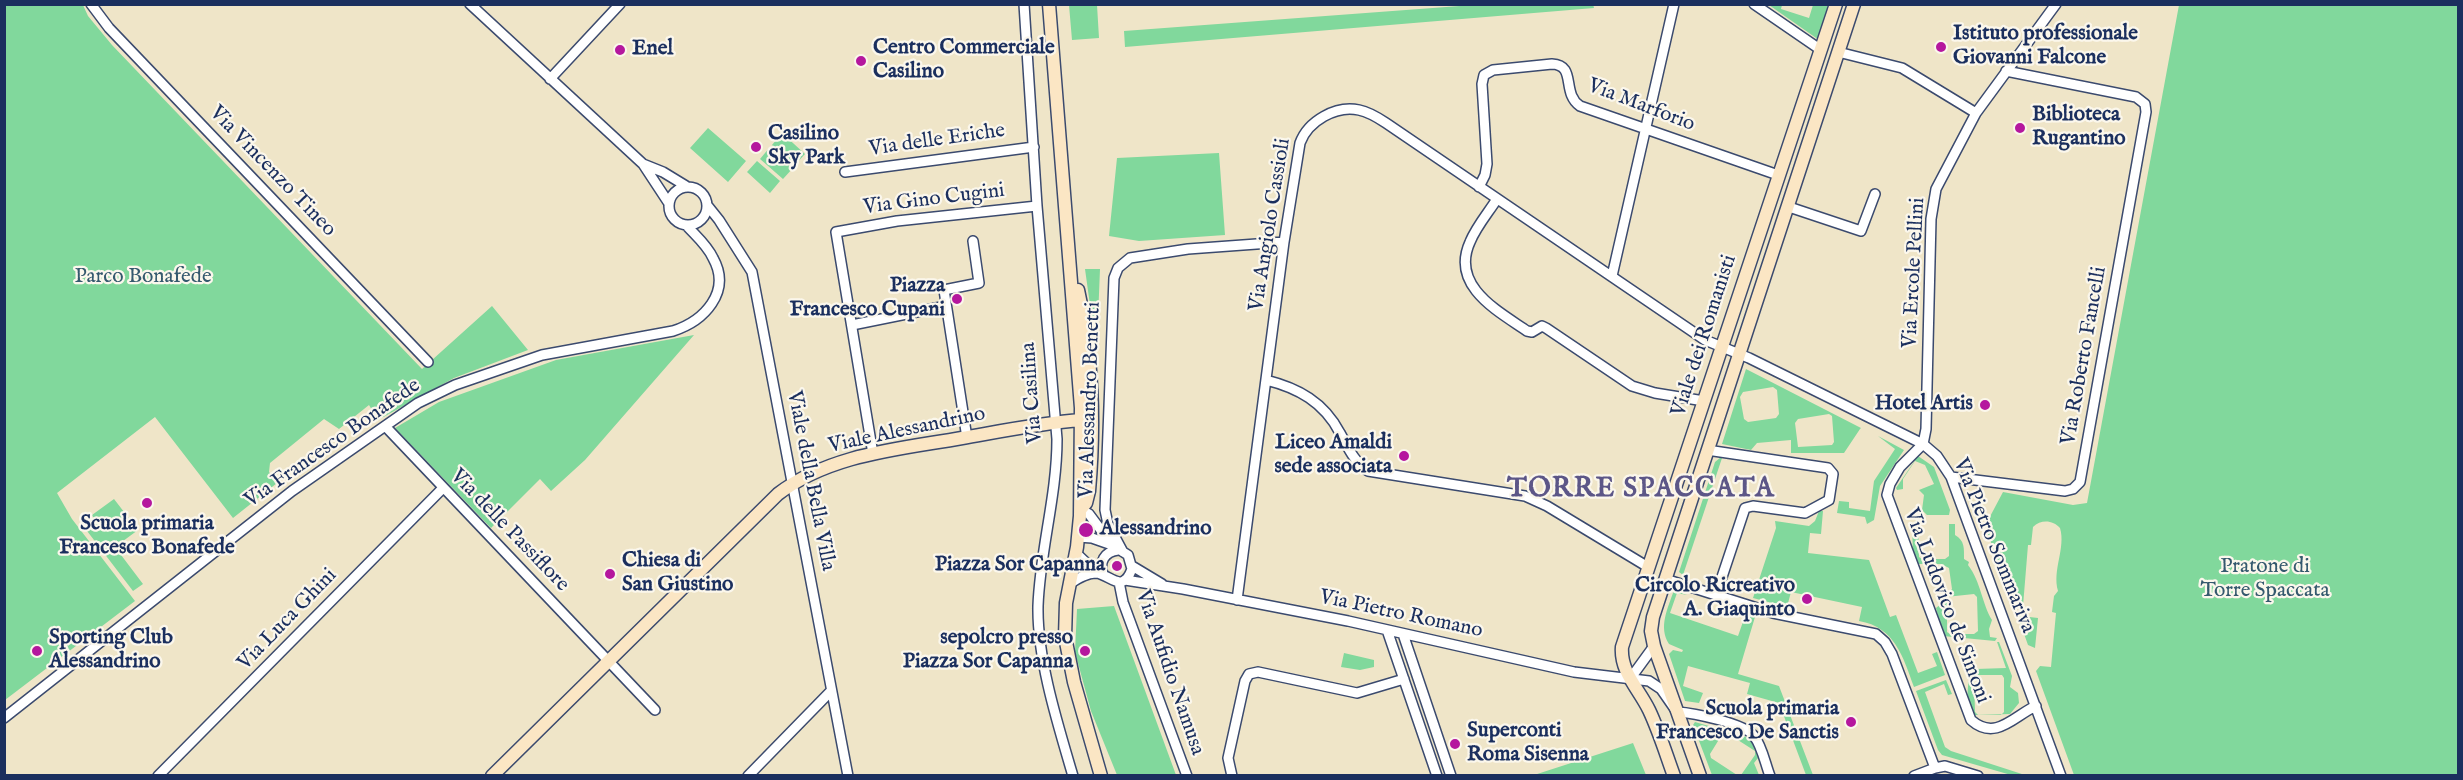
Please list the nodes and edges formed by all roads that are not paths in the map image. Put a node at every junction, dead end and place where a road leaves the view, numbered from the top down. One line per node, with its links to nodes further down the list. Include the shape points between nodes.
1 (92, 4): 38 (street, Via Vincenzo Tineo, via 109,28)
2 (470, 4): 14 (street, Viale della Bella Villa)
3 (620, 4): 14 (street)
4 (1049, 4): 32 (street, Via Casilina)
5 (1674, 4): 16 (street)
6 (1754, 4): 11 (street)
7 (1836, 4): 11 (street, Viale dei Romanisti)
8 (1854, 4): 12 (street, Viale dei Romanisti)
9 (2056, 4): 13 (street, Via Ercole Pellini)
10 (1024, 5): 17 (street, Via Casilina)
11 (1821, 50): 20 (street, Viale dei Romanisti)
12 (1838, 52): 15 (street, via 1902,68); 28 (street, Viale dei Romanisti)
13 (2006, 71): 15 (street, Via Ercole Pellini); 48 (street, Via Roberto Fancelli, via 2136,97 2145,104 2145,118 2080,482 2065,491)
14 (550, 79): 18 (street, Viale della Bella Villa)
15 (1976, 112): 45 (street, Via Ercole Pellini, via 1932,202 1928,410)
16 (1645, 128): 20 (street, Via Marforio); 22 (street, Via Marforio, via 1578,104 1571,97 1567,73 1561,65 1489,71 1482,84 1487,169); 33 (street)
17 (1034, 147): 19 (street, Via delle Eriche); 27 (street, Via Casilina)
18 (643, 164): 21 (street, Viale della Bella Villa); 25 (street, Viale della Bella Villa)
19 (845, 172)
20 (1778, 175): 36 (street, Viale dei Romanisti)
21 (686, 186): 25 (street, via 675,191); 26 (street, Viale della Bella Villa, via 699,190)
22 (1479, 187): 24 (street, Via Angiolo Cassioli); 31 (street, Via Angiolo Cassioli, via 1372,115 1357,110 1338,111 1314,122 1302,136)
23 (1875, 194): 28 (street, via 1861,231)
24 (1497, 199): 33 (street, Via Angiolo Cassioli); 40 (street, via 1467,252 1469,278 1481,298 1530,332 1546,328 1632,386)
25 (668, 202): 29 (street, Viale della Bella Villa, via 670,215)
26 (707, 205): 29 (street, via 701,221); 49 (street, Viale della Bella Villa, via 752,273)
27 (1037, 206): 35 (street, Via Gino Cugini, via 897,220 836,232); 42 (street, Via Casilina)
28 (1789, 207): 37 (street, Viale dei Romanisti)
29 (687, 226): 43 (street, Via Francesco Bonafede, via 706,246 719,271 718,290 711,307 699,319 672,331 577,346 505,366 435,394)
30 (973, 241): 34 (street, via 979,283 944,290)
31 (1284, 242): 39 (street, Via Angiolo Cassioli); 53 (street, Via Alessandro Benetti, via 1136,257 1126,260 1116,271 1105,510)
32 (1069, 260): 41 (street, Via Casilina); 51 (street, Via Casilina, via 1086,330 1094,401 1089,490)
33 (1612, 276): 36 (street, Via Angiolo Cassioli, via 1681,325)
34 (946, 306): 35 (street); 44 (street)
35 (852, 325): 47 (street)
36 (1721, 347): 37 (street, Via Pietro Sommariva); 40 (street, Viale dei Romanisti)
37 (1739, 354): 45 (street, Via Pietro Sommariva); 46 (street, Viale dei Romanisti)
38 (428, 362)
39 (1266, 380): 56 (street, via 1299,391 1322,407 1356,460 1368,471 1525,496); 63 (street, Via Angiolo Cassioli)
40 (1704, 401): 56 (street, Viale dei Romanisti)
41 (1081, 420): 42 (street, Viale Alessandrino); 51 (street, Via Casilina)
42 (1056, 422): 44 (street, Viale Alessandrino); 80 (street, Via Casilina, via 1056,471 1038,614 1045,664)
43 (385, 426): 50 (street, Via delle Passiflore); 74 (street, Via Francesco Bonafede, via 292,491)
44 (967, 438): 47 (street, Viale Alessandrino)
45 (1923, 444): 48 (street, Via Pietro Sommariva); 71 (street, Via Ludovico de Simoni, via 1896,474 1887,498 1967,714 1982,727 2004,726)
46 (1707, 450): 58 (street, Viale dei Romanisti); 62 (street, via 1828,468 1833,474 1829,500 1806,513 1745,508)
47 (873, 454): 49 (street, Viale Alessandrino, via 832,465)
48 (1951, 477): 71 (street, Via Pietro Sommariva)
49 (792, 483): 67 (street, Viale Alessandrino); 70 (street, Viale della Bella Villa)
50 (443, 488): 67 (street, Via delle Passiflore); 76 (street, Via Luca Ghini)
51 (1080, 509): 52 (street, Via Casilina); 53 (street, via 1089,514)
52 (1078, 537): 53 (street, via 1098,540); 54 (street, Via Casilina)
53 (1117, 549): 55 (street, via 1130,558); 57 (street, via 1103,558)
54 (1076, 553): 57 (street); 60 (street, Via Casilina)
55 (1132, 566): 59 (street); 61 (street, Via Pietro Romano)
56 (1648, 567): 68 (street, Viale dei Romanisti, via 1622,648)
57 (1100, 574): 59 (street); 60 (street)
58 (1665, 579): 62 (street); 66 (street, Viale dei Romanisti, via 1653,616)
59 (1122, 581): 61 (street, Via Pietro Romano); 82 (street, Via Aufidio Namusa, via 1124,602)
60 (1069, 584): 81 (street, Via Casilina, via 1066,647)
61 (1164, 585): 63 (street, Via Pietro Romano)
62 (1716, 595): 75 (street, via 1773,613 1871,632 1882,639 1897,665)
63 (1237, 600): 64 (street, Via Pietro Romano)
64 (1387, 630): 65 (street, Via Pietro Romano); 69 (street)
65 (1403, 634): 68 (street, Via Pietro Romano, via 1574,672); 85 (street)
66 (1654, 646): 68 (street); 73 (street, Viale dei Romanisti)
67 (608, 661): 72 (street, Via delle Passiflore); 77 (street, Viale Alessandrino)
68 (1630, 679): 73 (street, Viale dei Romanisti, via 1655,683); 86 (street, Viale dei Romanisti, via 1649,710)
69 (1404, 680): 83 (street, via 1357,693 1262,673 1249,674 1228,756); 84 (street)
70 (831, 691): 78 (street); 79 (street, Viale della Bella Villa)
71 (2036, 706): 91 (street, Via Pietro Sommariva)
72 (656, 710)
73 (1677, 712): 87 (street, Viale dei Romanisti); 88 (street, via 1704,716 1750,732)
74 (4, 718)
75 (1935, 768): 89 (street); 90 (street, via 1945,766)
76 (158, 776)
77 (492, 776)
78 (748, 776)
79 (848, 776)
80 (1073, 776)
81 (1101, 776)
82 (1187, 776)
83 (1232, 776)
84 (1437, 776)
85 (1451, 776)
86 (1674, 776)
87 (1700, 776)
88 (1770, 776)
89 (1914, 776)
90 (1978, 776)
91 (2061, 776)

